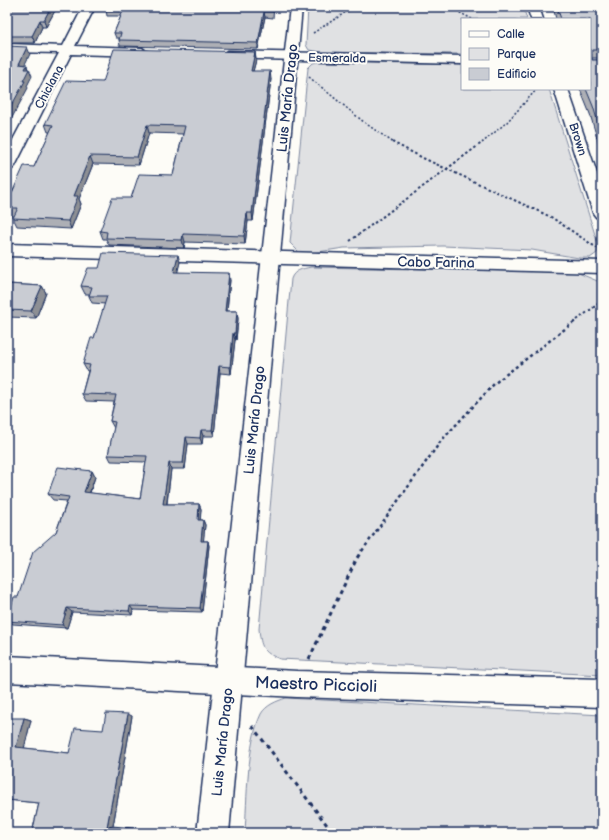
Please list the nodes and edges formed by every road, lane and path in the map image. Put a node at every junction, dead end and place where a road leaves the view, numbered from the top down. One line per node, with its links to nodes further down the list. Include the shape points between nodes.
1 (89, 7): 9 (street, Chiclana)
2 (296, 7): 12 (main road, Luis María Drago)
3 (354, 7): 12 (path)
4 (449, 7): 6 (path)
5 (533, 7): 7 (main road)
6 (470, 18)
7 (537, 18)
8 (7, 48): 9 (street)
9 (69, 49): 10 (street); 16 (street, Chiclana)
10 (156, 52)
11 (212, 54): 12 (street, Esmeralda)
12 (292, 55): 13 (street, Esmeralda); 17 (path, via 364,121 400,146); 21 (main road, Luis María Drago)
13 (461, 60)
14 (537, 90): 17 (path, via 507,122)
15 (561, 90): 18 (main road, Brown)
16 (7, 166)
17 (448, 169): 20 (path, via 553,218 584,237); 22 (path)
18 (602, 213)
19 (7, 250): 21 (street, Cabo Farina)
20 (602, 252)
21 (271, 258): 22 (street, Cabo Farina); 26 (main road, Luis María Drago)
22 (325, 260): 23 (street, Cabo Farina)
23 (602, 267)
24 (602, 301): 27 (path, via 495,383 441,441 357,558)
25 (7, 669): 26 (street, Maestro Piccioli)
26 (228, 681): 27 (street, Maestro Piccioli); 30 (main road, Luis María Drago)
27 (297, 684): 28 (street, Maestro Piccioli)
28 (602, 693)
29 (250, 724): 31 (path)
30 (213, 833)
31 (334, 833)

